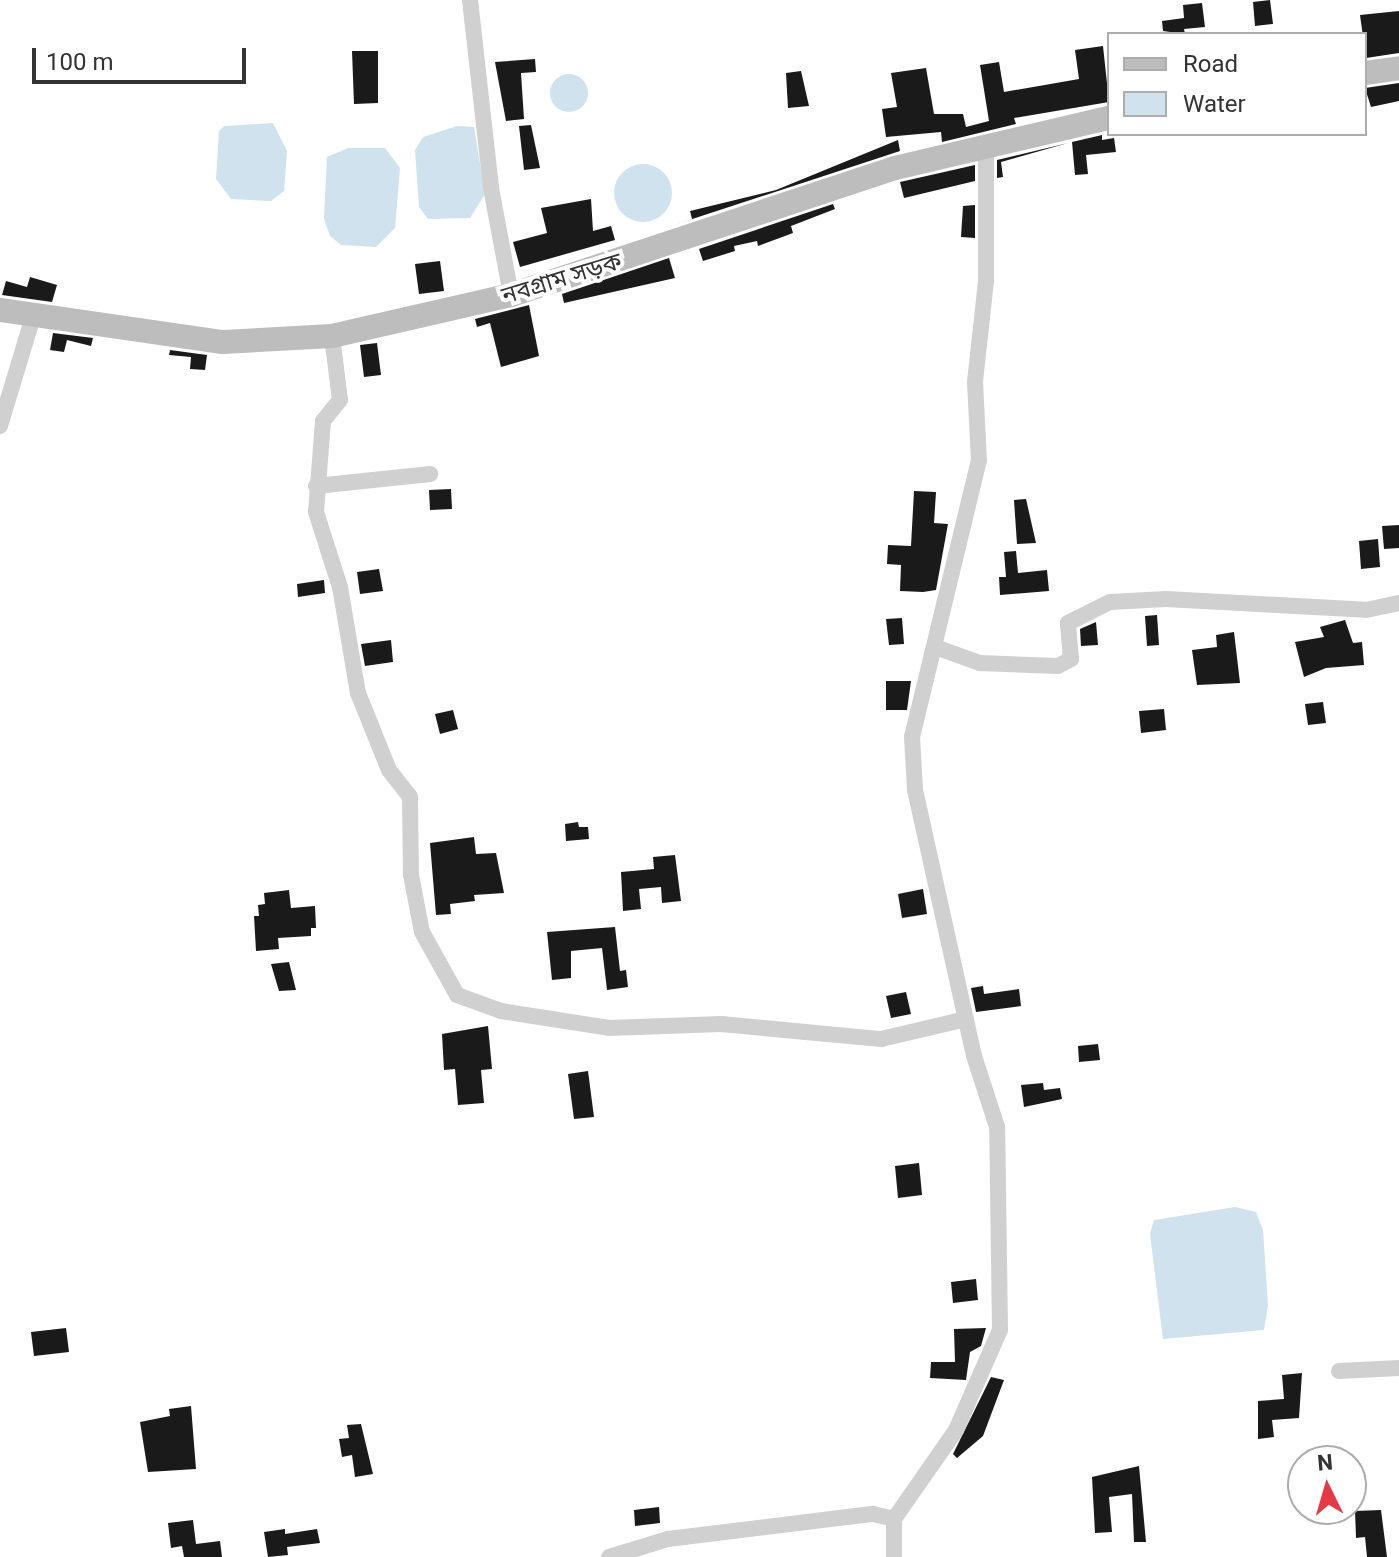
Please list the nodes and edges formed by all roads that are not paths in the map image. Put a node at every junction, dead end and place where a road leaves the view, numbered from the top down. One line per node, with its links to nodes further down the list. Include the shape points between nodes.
1 (470, 0): 6 (street, via 491,188)
2 (1399, 68): 3 (main road)
3 (1367, 73)
4 (1107, 118): 5 (main road, নবগ্রাম সড়ক)
5 (986, 147): 6 (main road, নবগ্রাম সড়ক, via 895,168); 14 (street, via 986,280 975,382 979,461)
6 (511, 295): 9 (main road, নবগ্রাম সড়ক)
7 (0, 310): 8 (main road, নবগ্রাম সড়ক)
8 (33, 317): 9 (main road, নবগ্রাম সড়ক, via 223,342); 10 (street)
9 (332, 336): 12 (street, via 340,400 323,421)
10 (0, 426)
11 (430, 474): 12 (street)
12 (316, 486): 15 (street, via 316,512 340,587 358,693 389,770 410,797 411,875 422,932 444,980 457,995 501,1011 609,1028 696,1023 881,1039)
13 (1399, 603): 14 (street, via 1366,610 1166,599 1110,602 1068,623 1071,659 1058,666 980,663)
14 (938, 648): 15 (street, via 912,737 915,789)
15 (966, 1019): 18 (street, via 997,1127 1000,1330 956,1430)
16 (1399, 1368): 17 (street)
17 (1339, 1371)
18 (894, 1519): 19 (street, via 873,1514 668,1539); 20 (street)
19 (609, 1557)
20 (894, 1557)

